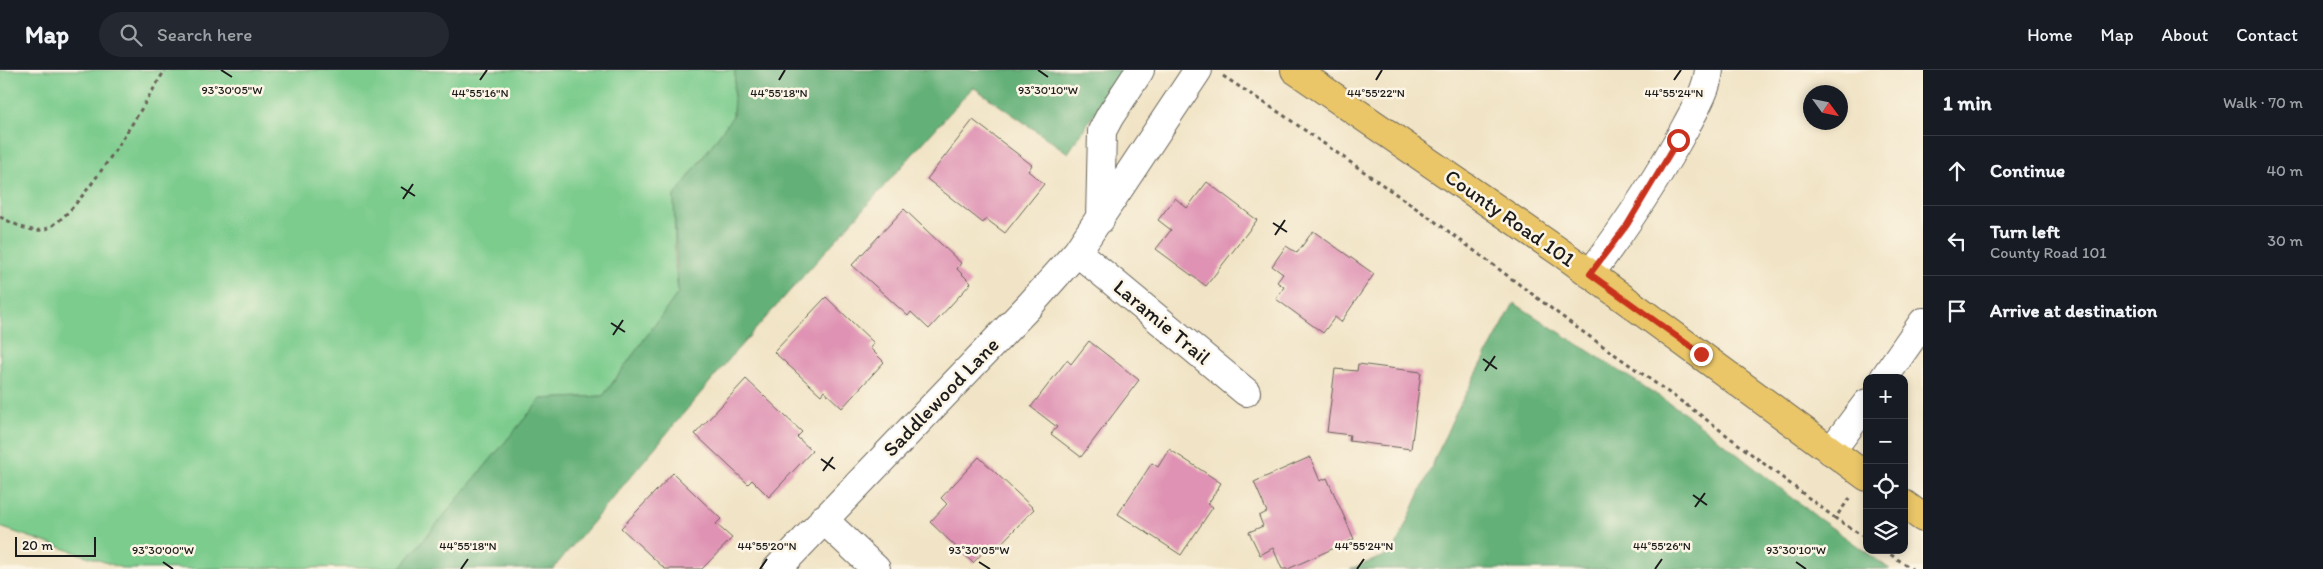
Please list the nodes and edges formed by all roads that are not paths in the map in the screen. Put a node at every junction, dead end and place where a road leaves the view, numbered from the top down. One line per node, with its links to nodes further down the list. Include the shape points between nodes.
1 (1140, 70): 5 (street, via 1102,131)
2 (1295, 70): 7 (main road, County Road 101)
3 (1709, 70): 7 (street, via 1700,100 1678,140 1627,225)
4 (1209, 72): 5 (street, Saddlewood Lane)
5 (1100, 220): 6 (street, Saddlewood Lane)
6 (1077, 252): 10 (street, Laramie Trail); 16 (street, Saddlewood Lane, via 1030,306)
7 (1590, 274): 12 (main road, County Road 101)
8 (1923, 322): 9 (street)
9 (1887, 374)
10 (1246, 392)
11 (1863, 408): 12 (street)
12 (1832, 451): 13 (main road, County Road 101)
13 (1863, 474)
14 (1908, 507): 15 (main road)
15 (1923, 518)
16 (823, 519): 17 (street, Saddlewood Lane); 18 (street)
17 (777, 569)
18 (876, 569)

